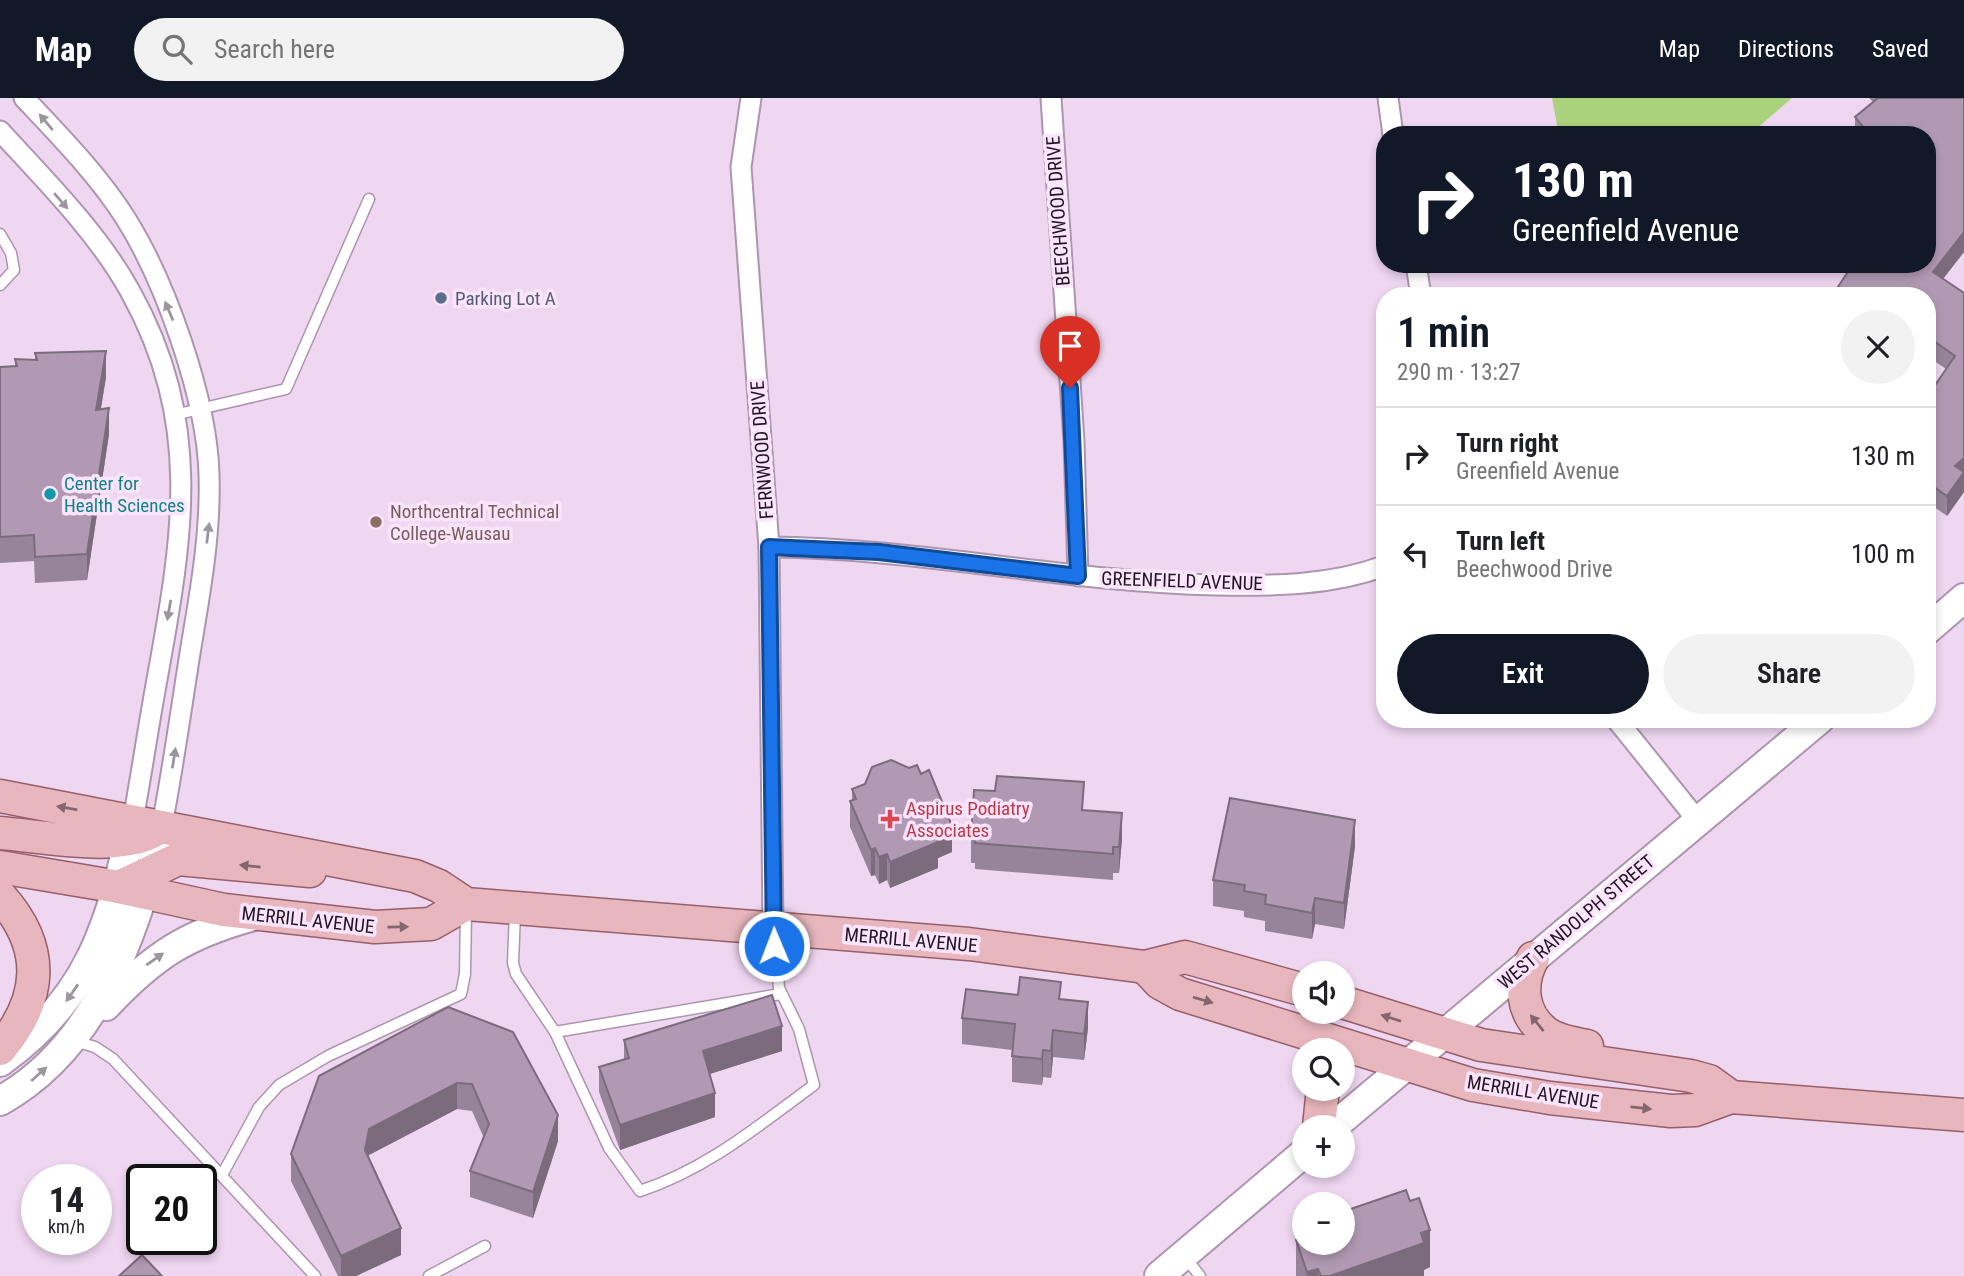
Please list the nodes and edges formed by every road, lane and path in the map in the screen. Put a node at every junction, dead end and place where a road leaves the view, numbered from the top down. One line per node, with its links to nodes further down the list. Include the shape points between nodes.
1 (24, 98): 10 (street, one-way to 1, via 177,329 136,236 99,184)
2 (751, 98): 12 (street, FERNWOOD DRIVE, via 742,148 742,202)
3 (1051, 98): 14 (street, BEECHWOOD DRIVE, via 1074,440)
4 (1388, 98): 5 (street)
5 (1391, 126)
6 (0, 131): 11 (street, one-way to 11, via 74,216 129,290 162,366)
7 (369, 199): 10 (lane, via 286,388)
8 (0, 234): 9 (lane, via 14,270)
9 (0, 285)
10 (200, 409): 11 (lane); 21 (street, one-way to 10, via 209,523 209,471)
11 (174, 415): 21 (street, one-way to 21, via 182,486 180,545)
12 (769, 547): 14 (street, GREENFIELD AVENUE, via 868,551); 30 (street, FERNWOOD DRIVE)
13 (1376, 568): 14 (street, GREENFIELD AVENUE, via 1329,580 1258,585)
14 (1078, 576)
15 (1960, 610): 16 (street)
16 (1936, 625)
17 (1623, 728): 20 (street)
18 (1808, 728): 20 (street, WEST RANDOLPH STREET)
19 (0, 796): 21 (main road, one-way to 19)
20 (1698, 821): 31 (street, WEST RANDOLPH STREET)
21 (142, 828): 22 (main road, via 81,840); 24 (main road, MERRILL AVENUE); 25 (street)
22 (0, 833)
23 (0, 867): 25 (main road, MERRILL AVENUE)
24 (415, 876): 25 (main road, one-way to 25, via 183,859); 27 (main road, MERRILL AVENUE)
25 (139, 883): 29 (main road, MERRILL AVENUE); 40 (street, via 109,981); 42 (street, one-way to 42, via 73,992 45,1025)
26 (0, 896): 41 (main road, via 24,931 34,972 25,1014)
27 (466, 904): 28 (main road, MERRILL AVENUE); 29 (main road, MERRILL AVENUE, one-way to 27, via 406,928 439,921); 50 (lane, via 461,994 328,1056 279,1085 259,1107)
28 (516, 910): 30 (main road, MERRILL AVENUE); 37 (lane, via 516,974)
29 (257, 915): 40 (street, one-way to 29, via 160,956 204,931)
30 (774, 929): 32 (main road, MERRILL AVENUE, via 1034,951); 34 (lane)
31 (1533, 958): 38 (street, WEST RANDOLPH STREET); 44 (main road, one-way to 31, via 1601,1049 1544,1032 1530,1013 1522,986)
32 (1145, 967): 33 (main road, MERRILL AVENUE, via 1185,957); 36 (main road, MERRILL AVENUE, one-way to 36, via 1174,992)
33 (1292, 987)
34 (781, 994): 37 (lane); 37 (lane, via 799,1029 814,1085 709,1162 640,1191 604,1140)
35 (1355, 1006): 38 (main road, MERRILL AVENUE, one-way to 35)
36 (1280, 1023): 39 (main road); 43 (main road, MERRILL AVENUE)
37 (555, 1032)
38 (1440, 1034): 43 (street, WEST RANDOLPH STREET); 44 (main road, MERRILL AVENUE, via 1481,1045)
39 (1293, 1038)
40 (71, 1040): 46 (street, one-way to 40, via 37,1077); 50 (lane, via 95,1047 113,1059)
41 (0, 1049)
42 (0, 1062)
43 (1406, 1064): 45 (main road, MERRILL AVENUE, one-way to 45, via 1474,1085 1671,1111 1695,1110); 47 (street, WEST RANDOLPH STREET)
44 (1643, 1069): 45 (main road, MERRILL AVENUE, via 1703,1079)
45 (1731, 1097): 48 (main road, MERRILL AVENUE)
46 (0, 1101)
47 (1347, 1115)
48 (1964, 1115)
49 (1292, 1165): 52 (street)
50 (222, 1175): 53 (lane)
51 (485, 1246): 54 (lane)
52 (1192, 1265): 55 (street)
53 (315, 1276)
54 (429, 1276)
55 (1159, 1276)

